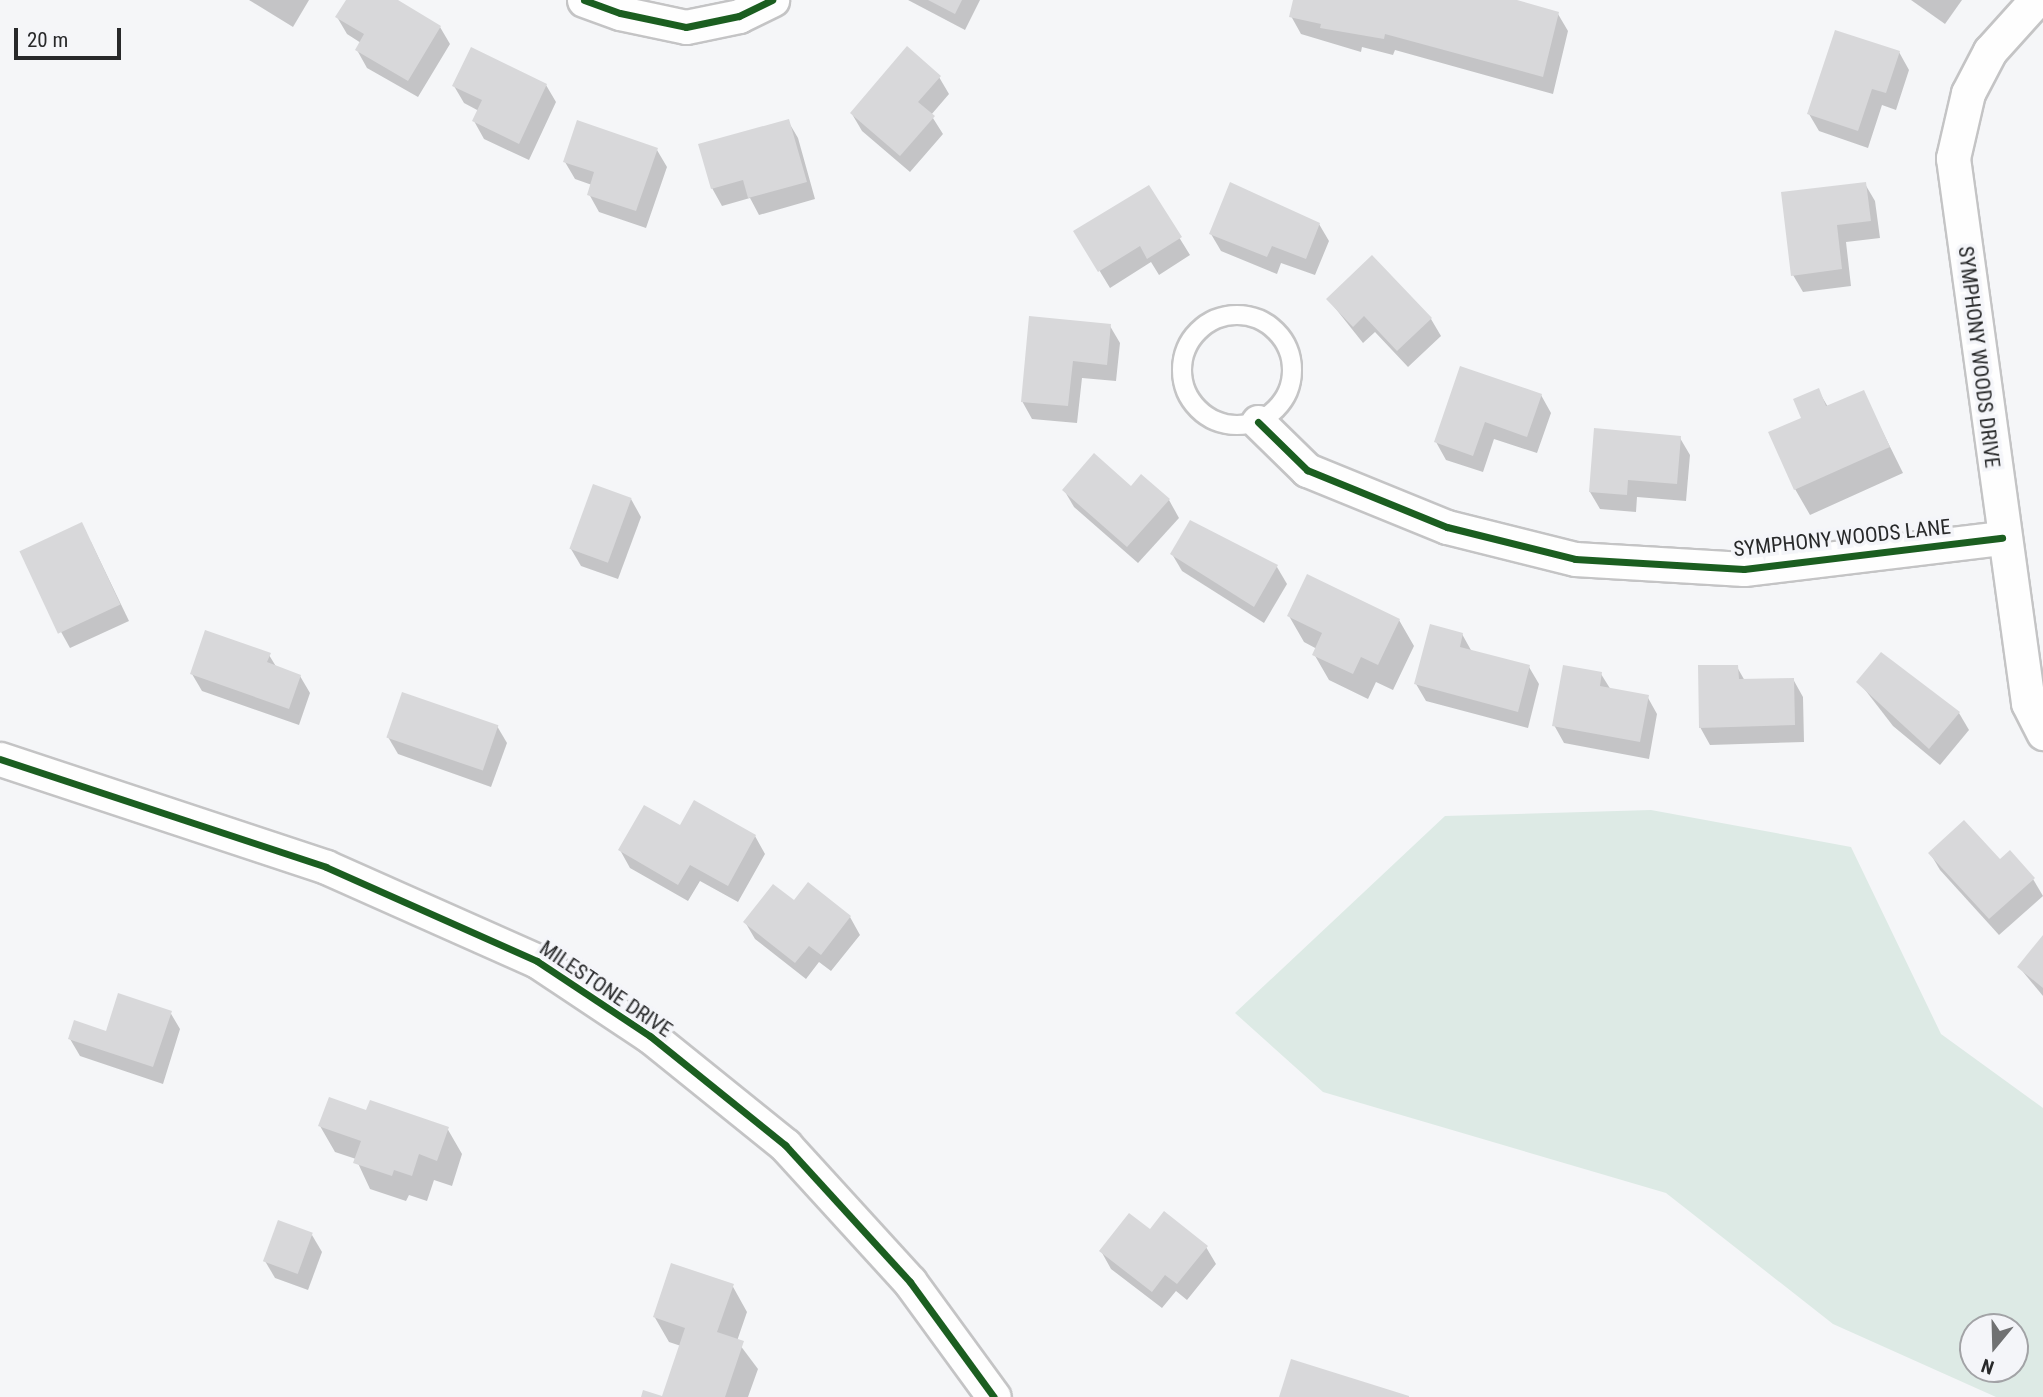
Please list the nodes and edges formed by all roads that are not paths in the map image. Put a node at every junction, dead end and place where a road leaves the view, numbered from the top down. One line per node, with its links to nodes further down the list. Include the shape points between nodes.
1 (584, 0): 2 (street, via 686,27 739,16)
2 (772, 0)
3 (2036, 0): 5 (street, SYMPHONY WOODS DRIVE, via 1985,61 1968,93 1953,158)
4 (1258, 422): 4 (lane, via 1285,396 1291,379 1286,346 1269,326 1248,316 1211,322 1185,348 1183,385 1191,402 1221,424); 5 (street, SYMPHONY WOODS LANE, via 1307,470 1447,527 1575,559 1744,569)
5 (2002, 538): 6 (street, SYMPHONY WOODS DRIVE, via 2028,703)
6 (2043, 733)
7 (0, 759): 8 (street, MILESTONE DRIVE, via 326,867 537,961 650,1036 785,1145 910,1282)
8 (994, 1397)

